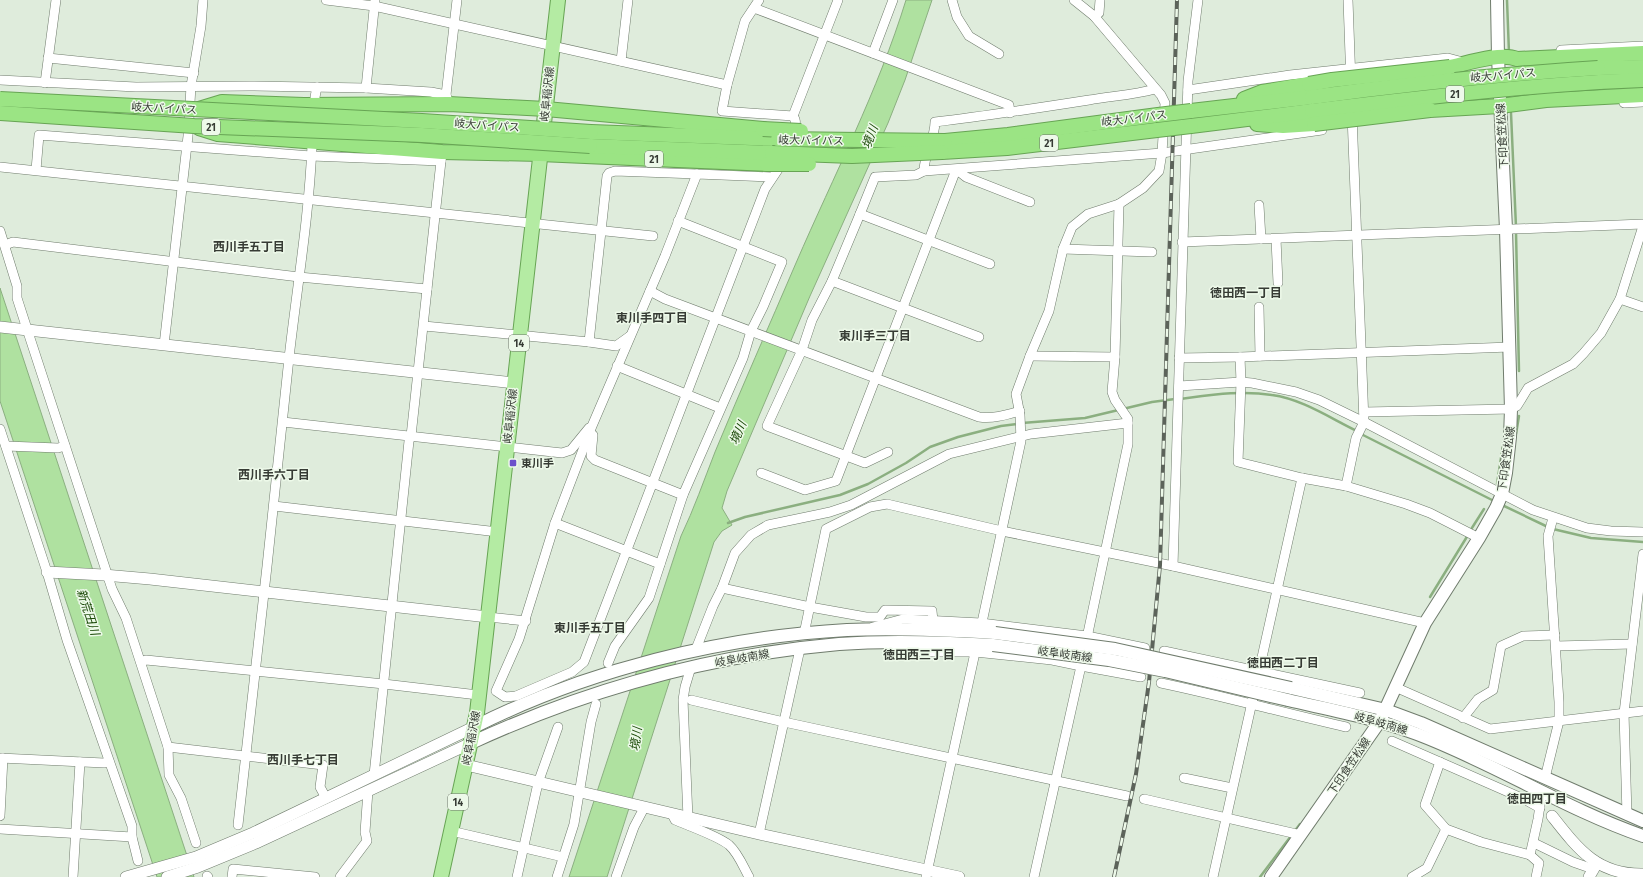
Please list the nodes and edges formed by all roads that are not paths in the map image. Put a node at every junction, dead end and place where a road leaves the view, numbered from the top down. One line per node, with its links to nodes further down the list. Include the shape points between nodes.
1 (56, 0): 26 (street)
2 (203, 0): 31 (street)
3 (326, 0): 15 (street)
4 (457, 0): 18 (street)
5 (558, 0): 20 (main road, 岐阜稲沢線 / 14)
6 (628, 0): 27 (street)
7 (838, 0): 19 (street)
8 (893, 0): 23 (street)
9 (952, 0): 24 (street, via 957,17 969,36)
10 (1074, 0): 17 (street)
11 (1100, 0): 17 (street, via 1099,13)
12 (1198, 0): 40 (street)
13 (1348, 0): 30 (street)
14 (1497, 0): 25 (main road, 下印食笠松線)
15 (375, 3): 18 (street); 38 (street)
16 (757, 4): 19 (street); 35 (street, via 745,21)
17 (1094, 16): 39 (street)
18 (454, 24): 20 (street); 44 (street)
19 (824, 35): 23 (street); 54 (street)
20 (552, 45): 27 (street); 50 (main road, 岐阜稲沢線 / 14)
21 (1643, 46): 25 (street, via 1516,53)
22 (1643, 53): 25 (highway, 21, via 1518,59)
23 (876, 54): 53 (street, via 1009,105)
24 (999, 54)
25 (1504, 57): 28 (highway, 21); 48 (main road, 下印食笠松線)
26 (48, 58): 31 (street); 34 (street)
27 (621, 61): 35 (street)
28 (1466, 63): 30 (street, via 1448,58); 47 (highway, 21, bridge, via 1332,80)
29 (1643, 67): 47 (highway, 岐大バイパス / 21, bridge, via 1514,73 1424,82)
30 (1350, 68): 40 (street); 56 (street)
31 (194, 73): 36 (street)
32 (0, 80): 34 (street)
33 (1643, 80): 47 (highway, 岐大バイパス / 21, bridge, via 1508,88 1396,100)
34 (45, 83): 36 (street, via 136,87)
35 (727, 85): 54 (street, via 722,111)
36 (191, 86): 37 (street); 58 (street)
37 (316, 87): 38 (street); 42 (street)
38 (366, 88): 44 (street, via 431,92)
39 (1155, 89): 53 (street); 62 (street, via 1165,102)
40 (1188, 90): 61 (street)
41 (1643, 95): 45 (highway, 21)
42 (315, 97)
43 (0, 99): 51 (highway, 岐大バイパス / 21, bridge)
44 (447, 100): 50 (highway, 21); 51 (highway, 21, via 304,105 222,102)
45 (1546, 100): 46 (street, via 1557,104); 48 (highway, 21)
46 (1643, 102)
47 (1312, 104): 49 (highway, 21, bridge, via 1430,110); 60 (highway, 岐大バイパス / 21, bridge, via 1225,106 1008,135); 60 (highway, 岐大バイパス / 21, bridge, via 1228,122 1007,148)
48 (1500, 106): 49 (highway, 21); 82 (main road, 下印食笠松線)
49 (1457, 108): 56 (street, via 1453,111)
50 (546, 109): 57 (highway, 21, bridge, via 842,134); 63 (main road, 岐阜稲沢線 / 14)
51 (195, 110): 57 (highway, 岐大バイパス / 21, bridge, via 591,132)
52 (0, 113): 55 (highway, 岐大バイパス / 21, bridge)
53 (1010, 113): 70 (street, via 936,122 936,131 924,161)
54 (793, 116): 66 (street, via 796,124 779,168)
55 (194, 126): 65 (highway, 21, via 218,134); 66 (highway, 岐大バイパス / 21, bridge, via 422,135 590,146)
56 (1352, 126): 61 (street); 86 (street)
57 (856, 141): 60 (highway, 岐大バイパス / 21, bridge)
58 (187, 146): 64 (street); 68 (street, via 39,135); 72 (street)
59 (312, 146): 64 (street)
60 (943, 147): 66 (highway, 岐大バイパス / 21, bridge, via 852,156 833,163)
61 (1186, 149): 62 (street); 90 (street)
62 (1162, 153): 69 (street); 75 (street, via 1159,170 1143,188)
63 (540, 154): 65 (highway, 21); 66 (highway, 21); 80 (main road, 岐阜稲沢線 / 14)
64 (312, 156): 65 (street); 73 (street)
65 (441, 156): 77 (street)
66 (770, 165): 71 (street); 92 (street, via 765,189)
67 (0, 167): 68 (street)
68 (36, 170): 72 (street)
69 (957, 170): 70 (street); 74 (street, via 966,177); 89 (street)
70 (924, 171): 78 (street, via 916,175 875,177)
71 (697, 174): 79 (street); 84 (street, via 615,171 609,173)
72 (182, 185): 73 (street); 96 (street)
73 (308, 200): 77 (street); 98 (street)
74 (1030, 202)
75 (1119, 204): 93 (street, via 1088,214 1072,227); 94 (street)
76 (1259, 205): 87 (street)
77 (435, 214): 80 (street); 101 (street)
78 (860, 214): 89 (street); 99 (street)
79 (678, 221): 92 (street); 102 (street)
80 (532, 224): 84 (street); 112 (main road, 岐阜稲沢線 / 14)
81 (1643, 225): 82 (street); 103 (street)
82 (1513, 229): 86 (street); 117 (main road, 下印食笠松線)
83 (0, 231): 91 (street)
84 (602, 231): 85 (street); 115 (street)
85 (653, 236)
86 (1356, 236): 88 (street); 119 (street)
87 (1261, 239): 88 (street); 90 (street)
88 (1276, 239): 100 (street)
89 (930, 240): 97 (street); 106 (street)
90 (1182, 242): 125 (street)
91 (5, 245): 96 (street, via 13,242); 110 (street, via 17,286)
92 (743, 247): 107 (street); 111 (street, via 782,262)
93 (1063, 249): 94 (street); 120 (street, via 1049,311)
94 (1118, 251): 95 (street); 122 (street)
95 (1152, 252)
96 (174, 261): 98 (street); 116 (street)
97 (990, 264)
98 (299, 277): 101 (street); 124 (street)
99 (832, 281): 106 (street); 118 (street)
100 (1278, 283)
101 (427, 289): 108 (street)
102 (650, 291): 107 (street, via 665,299); 113 (street)
103 (1620, 299): 105 (street); 134 (street, via 1601,333 1583,354 1573,364 1528,388 1517,406)
104 (1259, 306): 121 (street)
105 (1643, 307)
106 (903, 309): 114 (street); 128 (street)
107 (717, 317): 111 (street); 132 (street)
108 (424, 326): 112 (street); 127 (street)
109 (0, 327): 110 (street)
110 (24, 329): 116 (street); 145 (street)
111 (754, 332): 118 (street); 133 (street)
112 (520, 336): 115 (street); 129 (main road, 岐阜稲沢線 / 14)
113 (630, 336): 115 (street, via 616,346); 126 (street)
114 (978, 337)
115 (589, 342)
116 (164, 345): 124 (street)
117 (1510, 348): 119 (street); 134 (main road, 下印食笠松線)
118 (799, 349): 128 (street); 148 (street, via 767,426)
119 (1360, 353): 121 (street); 135 (street)
120 (1030, 356): 122 (street); 136 (street, via 1016,394)
121 (1260, 356): 123 (street)
122 (1115, 357): 137 (street, via 1112,392)
123 (1240, 357): 125 (street); 130 (street)
124 (289, 358): 127 (street); 138 (street)
125 (1180, 358): 131 (street)
126 (617, 366): 132 (street); 140 (street)
127 (419, 373): 129 (street); 143 (street)
128 (877, 378): 136 (street, via 979,417); 148 (street)
129 (514, 383): 146 (main road, 岐阜稲沢線 / 14)
130 (1241, 385): 131 (street); 139 (street, via 1252,383 1296,392 1318,400); 150 (street, via 1238,462)
131 (1179, 389): 167 (street)
132 (687, 395): 133 (street); 151 (street)
133 (720, 408): 153 (street)
134 (1511, 409): 135 (street); 154 (main road, 下印食笠松線, via 1510,437)
135 (1364, 412): 139 (street)
136 (1020, 413): 142 (street)
137 (1128, 421): 142 (street); 164 (street, via 1128,444)
138 (283, 422): 143 (street); 155 (street)
139 (1363, 424): 152 (street, via 1356,438); 154 (street)
140 (592, 426): 146 (street, via 571,450 562,453); 151 (street, via 594,431 591,456 595,460); 158 (street)
141 (0, 429): 144 (street)
142 (1021, 434): 160 (street); 170 (street, via 949,454 851,505 768,526 751,535 735,553)
143 (411, 436): 146 (street); 156 (street)
144 (10, 446): 145 (street); 168 (street)
145 (62, 447): 169 (street)
146 (507, 447): 159 (main road, 岐阜稲沢線 / 14)
147 (888, 452): 148 (street, via 865,463)
148 (847, 456): 149 (street, via 836,481 805,490)
149 (761, 473)
150 (1302, 478): 152 (street); 171 (street)
151 (652, 483): 153 (street); 163 (street)
152 (1346, 486): 162 (street, via 1430,513)
153 (683, 495): 166 (street)
154 (1499, 500): 157 (street, via 1533,510); 162 (main road, 下印食笠松線)
155 (274, 506): 156 (street); 172 (street)
156 (400, 520): 159 (street); 173 (street)
157 (1552, 520): 161 (street, via 1587,528); 182 (street, via 1548,536)
158 (555, 523): 163 (street); 176 (street)
159 (498, 532): 175 (main road, 岐阜稲沢線 / 14)
160 (1002, 532): 164 (street); 174 (street, via 887,504 870,507 826,529); 179 (street)
161 (1643, 532)
162 (1479, 538): 178 (main road, 下印食笠松線)
163 (626, 551): 166 (street); 176 (street, via 584,662 572,672 516,696 505,697 496,691)
164 (1105, 552): 167 (street); 183 (street)
165 (1643, 554): 186 (street)
166 (660, 564): 194 (street, via 649,598 615,646)
167 (1173, 566): 171 (street)
168 (51, 573): 169 (street); 226 (street, via 67,640)
169 (106, 575): 172 (street); 193 (street, via 126,618)
170 (722, 588): 174 (street); 190 (street)
171 (1277, 589): 178 (street); 198 (street)
172 (263, 592): 173 (street); 197 (street)
173 (393, 606): 175 (street); 201 (street)
174 (810, 608): 177 (street, via 866,617 880,616 885,610 932,611); 181 (street)
175 (488, 617): 176 (street); 205 (main road, 岐阜稲沢線 / 14)
176 (526, 621)
177 (932, 621): 179 (street); 180 (street, via 903,619)
178 (1425, 623): 202 (main road, 下印食笠松線)
179 (981, 625): 183 (street)
180 (862, 630): 181 (main road, 岐阜岐南線); 184 (main road, 岐阜岐南線, via 926,630)
181 (804, 634): 190 (main road, 岐阜岐南線)
182 (1555, 635): 187 (street); 212 (street, via 1523,636 1502,646 1493,690 1478,699)
183 (1087, 636): 188 (street); 195 (street)
184 (994, 639): 185 (main road, 岐阜岐南線); 204 (main road, 岐阜岐南線, bridge)
185 (885, 642): 189 (main road, 岐阜岐南線); 191 (street, via 892,652)
186 (1632, 644): 187 (street); 211 (street)
187 (1556, 646): 214 (street)
188 (1145, 648)
189 (800, 649): 196 (main road, 岐阜岐南線, via 749,655); 215 (street)
190 (694, 650): 216 (main road, 岐阜岐南線, via 628,667 555,692)
191 (976, 650): 195 (street); 224 (street)
192 (1164, 651): 198 (street)
193 (141, 662): 197 (street, via 146,660); 221 (street)
194 (608, 663)
195 (1081, 666): 199 (street); 232 (street)
196 (688, 668): 220 (main road, 岐阜岐南線, via 631,682 569,702); 247 (street, via 683,700)
197 (255, 670): 201 (street); 222 (street)
198 (1259, 671): 203 (street); 208 (street)
199 (1141, 677)
200 (1161, 683): 208 (street)
201 (384, 684): 205 (street); 229 (street)
202 (1396, 687): 209 (main road, 下印食笠松線); 212 (street)
203 (1360, 693)
204 (1290, 694): 209 (main road, 岐阜岐南線); 213 (main road, 岐阜岐南線)
205 (478, 695): 216 (main road, 岐阜稲沢線 / 14)
206 (691, 700): 215 (street)
207 (596, 704): 237 (street, via 591,722)
208 (1251, 705): 218 (street); 234 (street)
209 (1386, 710): 213 (main road, 下印食笠松線); 231 (main road, 岐阜岐南線, via 1451,735)
210 (1643, 711): 211 (street)
211 (1624, 713): 214 (street); 244 (street)
212 (1463, 718): 214 (street, via 1490,729)
213 (1380, 721): 236 (main road, 岐阜岐南線, via 1445,746); 256 (main road, 下印食笠松線)
214 (1559, 721): 231 (street)
215 (784, 722): 224 (street); 255 (street)
216 (474, 727): 220 (main road, 岐阜稲沢線 / 14); 229 (street)
217 (558, 727): 233 (street)
218 (1346, 727)
219 (1392, 741): 227 (street)
220 (470, 743): 228 (main road, 岐阜稲沢線 / 14); 235 (street)
221 (168, 747): 222 (street); 259 (street, via 169,775 181,798)
222 (246, 757): 239 (street, via 323,765 320,787); 250 (street)
223 (2, 758): 225 (street); 245 (street)
224 (952, 758): 232 (street); 267 (street)
225 (80, 762): 226 (street); 254 (street)
226 (109, 762): 258 (street, via 132,826)
227 (1440, 762): 242 (street); 252 (street, via 1425,806)
228 (466, 765): 233 (street); 253 (main road, 岐阜稲沢線 / 14)
229 (374, 775): 239 (street)
230 (1184, 778): 234 (street)
231 (1545, 778): 244 (main road, 岐阜岐南線)
232 (1056, 780): 238 (street); 282 (street)
233 (538, 783): 237 (street); 261 (street)
234 (1232, 788): 248 (street)
235 (368, 791): 265 (street, via 256,843); 275 (street, via 365,832 367,841)
236 (1542, 792): 242 (street); 257 (main road, 岐阜岐南線)
237 (583, 794): 241 (street); 263 (street)
238 (1127, 796)
239 (326, 798): 265 (street)
240 (1144, 800): 248 (street)
241 (640, 807): 243 (street); 279 (street)
242 (1540, 808): 260 (street)
243 (672, 814): 247 (street); 280 (street, via 675,820 728,845)
244 (1627, 815): 249 (main road, 岐阜岐南線)
245 (0, 816)
246 (1552, 816): 266 (street)
247 (688, 818): 255 (street)
248 (1226, 818): 256 (street); 283 (street)
249 (1643, 821)
250 (238, 825)
251 (0, 829): 254 (street)
252 (1446, 829): 262 (street, via 1481,842); 285 (street, via 1427,868)
253 (451, 831): 261 (street); 276 (main road, 岐阜稲沢線 / 14)
254 (76, 833): 258 (street); 270 (street)
255 (759, 834): 267 (street)
256 (1299, 835): 284 (main road, 下印食笠松線)
257 (1643, 836)
258 (132, 837): 264 (street)
259 (196, 843)
260 (1534, 843): 262 (street); 266 (street)
261 (523, 847): 263 (street); 277 (street)
262 (1530, 855): 286 (street, via 1539,863)
263 (563, 856): 278 (street)
264 (138, 861)
265 (197, 862): 271 (street); 272 (street)
266 (1593, 870): 269 (street, via 1612,870)
267 (927, 874): 281 (street)
268 (1643, 874): 269 (street)
269 (1630, 876)
270 (73, 877)
271 (126, 877)
272 (167, 877)
273 (232, 877): 274 (street, via 233,869)
274 (315, 877)
275 (340, 877)
276 (441, 877)
277 (516, 877)
278 (557, 877)
279 (616, 877)
280 (749, 877)
281 (959, 877)
282 (1034, 877)
283 (1213, 877)
284 (1271, 877)
285 (1412, 877)
286 (1536, 877)

